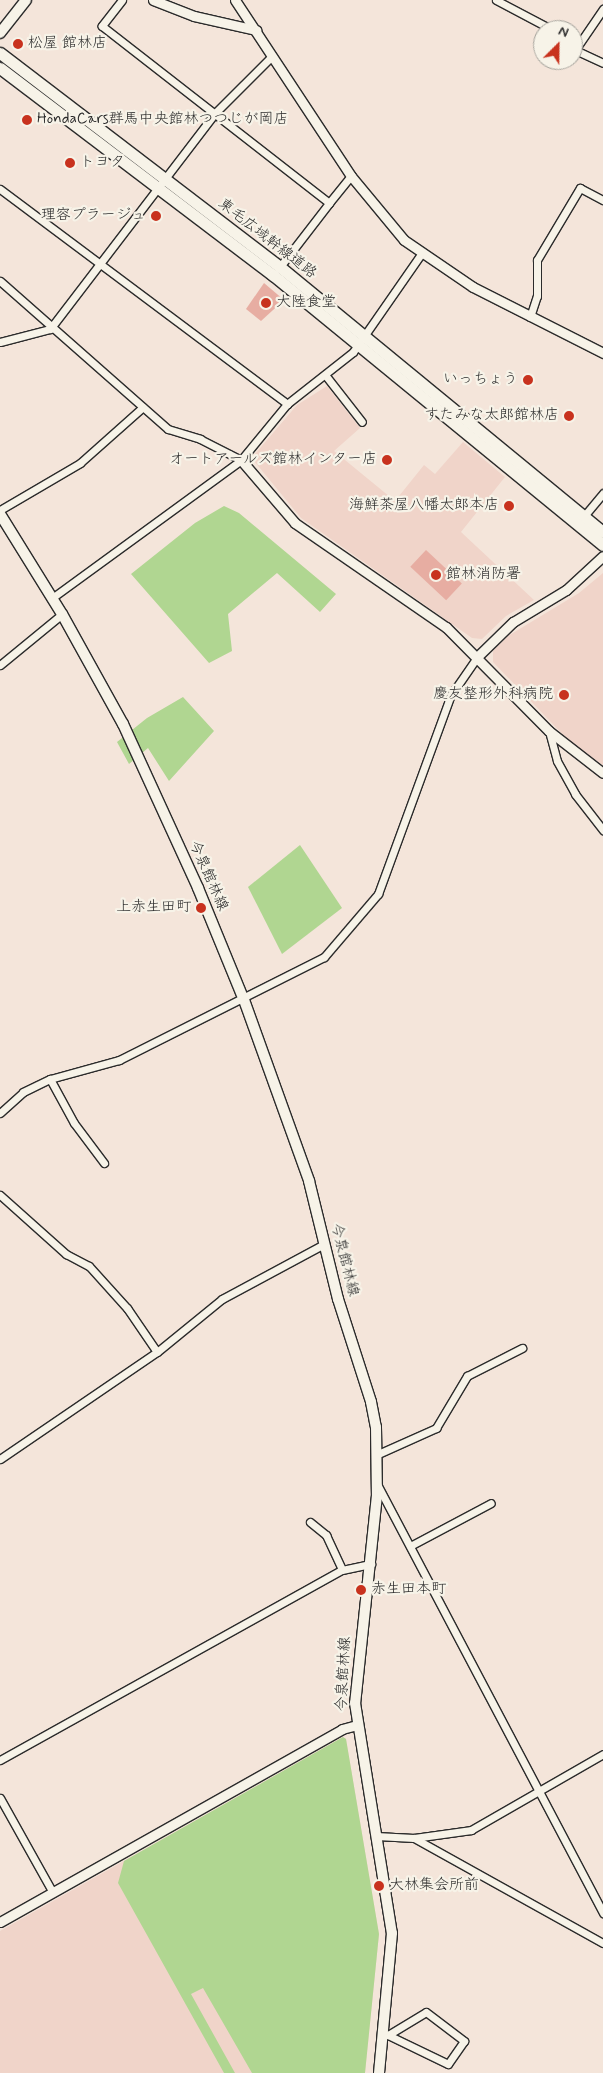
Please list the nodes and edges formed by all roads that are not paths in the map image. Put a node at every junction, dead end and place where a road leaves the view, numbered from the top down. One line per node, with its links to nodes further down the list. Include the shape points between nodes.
1 (26, 0): 9 (main road)
2 (122, 0): 16 (street, via 102,26)
3 (153, 0): 8 (street, via 194,16)
4 (235, 0): 8 (street)
5 (496, 0): 7 (street)
6 (603, 9): 10 (street)
7 (534, 20)
8 (256, 30): 13 (street)
9 (0, 33)
10 (583, 37)
11 (0, 53): 18 (highway, 東毛広域幹線道路)
12 (583, 54): 14 (street)
13 (272, 56): 16 (street); 17 (street)
14 (603, 63)
15 (0, 68): 18 (highway, 東毛広域幹線道路)
16 (214, 114): 18 (street); 21 (street)
17 (351, 176): 21 (street); 22 (street, via 389,224)
18 (162, 183): 23 (street); 24 (highway, 東毛広域幹線道路)
19 (0, 189): 23 (street)
20 (603, 200): 26 (street, via 580,188 538,260 536,296)
21 (329, 203): 24 (street)
22 (422, 254): 26 (street); 28 (street)
23 (100, 265): 27 (street); 32 (street)
24 (276, 271): 28 (highway, 東毛広域幹線道路)
25 (0, 281): 27 (street)
26 (530, 317): 30 (street)
27 (50, 330): 29 (street); 33 (street)
28 (361, 340): 31 (street); 39 (highway, 東毛広域幹線道路); 41 (highway, 東毛広域幹線道路)
29 (0, 342)
30 (603, 353)
31 (326, 376): 32 (street); 34 (street)
32 (287, 404): 35 (street)
33 (143, 407): 35 (street, via 168,429 200,439); 37 (street, via 80,463)
34 (362, 422)
35 (241, 460): 43 (street); 45 (street, via 295,523 426,612)
36 (603, 493): 39 (street)
37 (0, 510)
38 (0, 514): 43 (main road, 今泉館林線)
39 (584, 516): 40 (highway, 東毛広域幹線道路)
40 (603, 532)
41 (603, 545)
42 (603, 556): 45 (street, via 566,590 513,622)
43 (52, 598): 44 (main road, 今泉館林線)
44 (62, 614): 46 (street); 50 (main road, 今泉館林線, via 123,724 198,888)
45 (478, 656): 47 (street); 50 (street, via 451,695 389,869 364,914 324,958)
46 (0, 664)
47 (549, 732): 48 (street); 49 (street, via 557,761 570,785)
48 (603, 773)
49 (603, 830)
50 (244, 1000): 51 (street, via 119,1060); 55 (main road, 今泉館林線, via 309,1182)
51 (50, 1079): 52 (street, via 23,1092); 53 (street, via 74,1123)
52 (0, 1113)
53 (104, 1163)
54 (0, 1195): 57 (street, via 66,1254 89,1266 127,1308)
55 (324, 1244): 57 (street, via 222,1299); 58 (main road, 今泉館林線, via 371,1402)
56 (522, 1348): 58 (street, via 467,1376 436,1428 406,1445)
57 (157, 1352): 59 (street)
58 (378, 1454): 60 (main road, 今泉館林線)
59 (0, 1459)
60 (378, 1486): 63 (street); 64 (main road, 今泉館林線)
61 (491, 1503): 63 (street)
62 (310, 1522): 65 (street, via 326,1535)
63 (412, 1545): 69 (street)
64 (371, 1564): 65 (street); 66 (main road, 今泉館林線, via 356,1674)
65 (342, 1570): 68 (street)
66 (357, 1725): 71 (main road, 今泉館林線); 73 (street, via 342,1729)
67 (603, 1754): 69 (street)
68 (0, 1760)
69 (542, 1790): 72 (street, via 471,1830); 74 (street)
70 (0, 1798): 73 (street)
71 (376, 1836): 72 (street); 77 (main road, 今泉館林線, via 392,1932)
72 (414, 1838): 76 (street)
73 (52, 1891): 75 (street)
74 (603, 1913)
75 (0, 1922)
76 (603, 1943)
77 (385, 2034): 77 (street, via 426,2012 464,2041 448,2064); 78 (main road, 今泉館林線)
78 (379, 2073)

